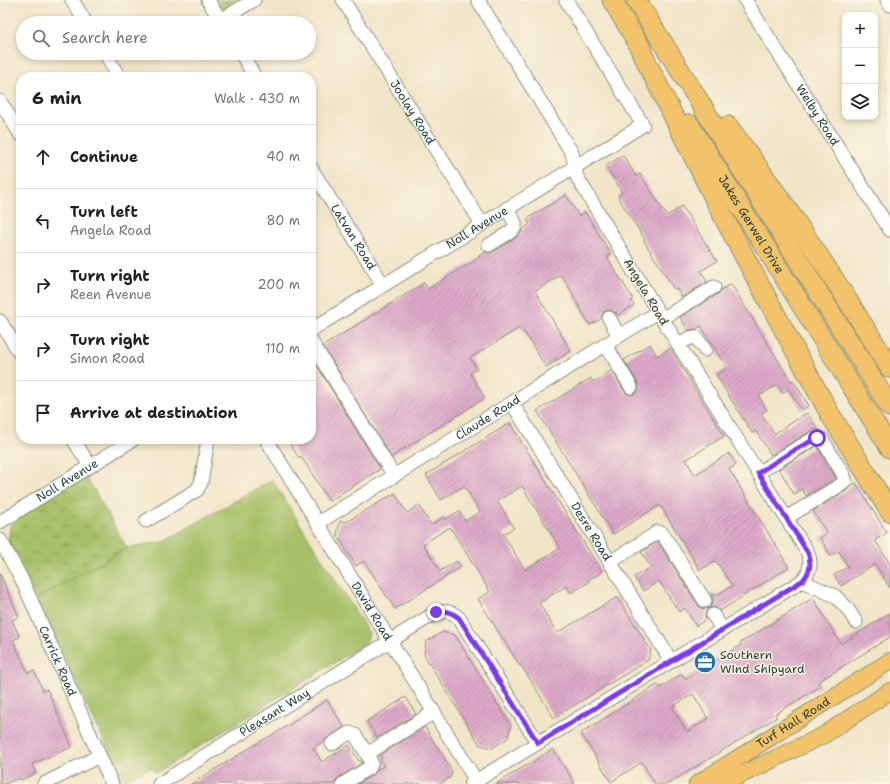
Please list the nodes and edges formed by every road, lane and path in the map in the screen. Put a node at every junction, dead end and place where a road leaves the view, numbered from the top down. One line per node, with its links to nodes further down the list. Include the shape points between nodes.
1 (72, 0): 12 (street)
2 (208, 0): 13 (street)
3 (254, 0): 14 (street)
4 (343, 0): 26 (street, Joolay Road)
5 (478, 0): 23 (street, Angela Road, via 572,153)
6 (566, 0): 23 (street, Noll Avenue, via 643,125)
7 (612, 0): 16 (highway, Jakes Gerwel Drive)
8 (636, 0): 15 (highway, Jakes Gerwel Drive)
9 (745, 0): 27 (street, Welby Road)
10 (887, 0): 11 (street)
11 (890, 5)
12 (82, 16)
13 (218, 16)
14 (231, 16)
15 (651, 24): 41 (highway, via 776,191); 44 (highway, Jakes Gerwel Drive)
16 (634, 37): 49 (highway, Jakes Gerwel Drive); 53 (highway, via 757,282 830,414)
17 (108, 60): 19 (street)
18 (245, 60): 20 (street)
19 (116, 72)
20 (252, 72)
21 (0, 101): 22 (street)
22 (16, 127)
23 (575, 167): 25 (street, Noll Avenue); 31 (street, Angela Road, via 577,178)
24 (316, 176): 29 (street, Latvan Road)
25 (507, 208): 26 (street, Noll Avenue); 28 (street, via 515,227)
26 (482, 224): 29 (street, Noll Avenue)
27 (890, 230)
28 (488, 245)
29 (383, 285): 34 (street, Noll Avenue)
30 (714, 287): 31 (street, Claude Road)
31 (660, 315): 35 (street, Claude Road); 37 (street, Angela Road)
32 (608, 318): 35 (street)
33 (0, 321): 38 (street)
34 (316, 327)
35 (619, 336): 36 (street, Claude Road)
36 (605, 344): 42 (street); 43 (street, Claude Road)
37 (678, 344): 40 (street, via 696,337); 51 (street, Angela Road)
38 (16, 347)
39 (316, 349): 52 (street)
40 (706, 350)
41 (890, 368)
42 (631, 386)
43 (512, 403): 52 (street, Claude Road); 59 (street, Desre Road)
44 (890, 407)
45 (76, 444): 50 (street)
46 (126, 444): 50 (street, Noll Avenue)
47 (207, 444): 55 (street, via 201,482 197,490)
48 (269, 444): 57 (street, David Road)
49 (890, 448)
50 (90, 466): 56 (street, Noll Avenue)
51 (758, 473): 54 (street, Angela Road); 54 (street, via 819,438 844,474 845,482)
52 (394, 476): 57 (street, Claude Road)
53 (890, 512)
54 (786, 518): 60 (street, Angela Road, via 810,557 809,570)
55 (146, 521)
56 (0, 522)
57 (318, 523): 65 (street, David Road)
58 (0, 540): 73 (street, Carrick Road, via 22,580)
59 (610, 562): 61 (street, via 657,532 662,533); 66 (street, Desre Road)
60 (802, 581): 63 (street, via 835,596); 64 (street)
61 (705, 601)
62 (713, 615): 64 (street)
63 (856, 622)
64 (722, 629): 66 (street)
65 (390, 641): 69 (street, David Road); 70 (street, Pleasant Way, via 436,612 446,611 456,615); 77 (street, Pleasant Way)
66 (671, 661): 70 (street)
67 (890, 661): 79 (main road, Turf Hall Road)
68 (890, 691): 80 (main road, Turf Hall Road, via 824,735)
69 (434, 712): 72 (street); 74 (street, David Road)
70 (538, 743): 74 (street)
71 (332, 744): 72 (street, via 349,733 355,735)
72 (366, 754): 78 (street, via 372,765)
73 (99, 756): 75 (street); 76 (street, Carrick Road)
74 (475, 783)
75 (44, 784)
76 (112, 784)
77 (159, 784)
78 (343, 784)
79 (697, 784)
80 (722, 784)

